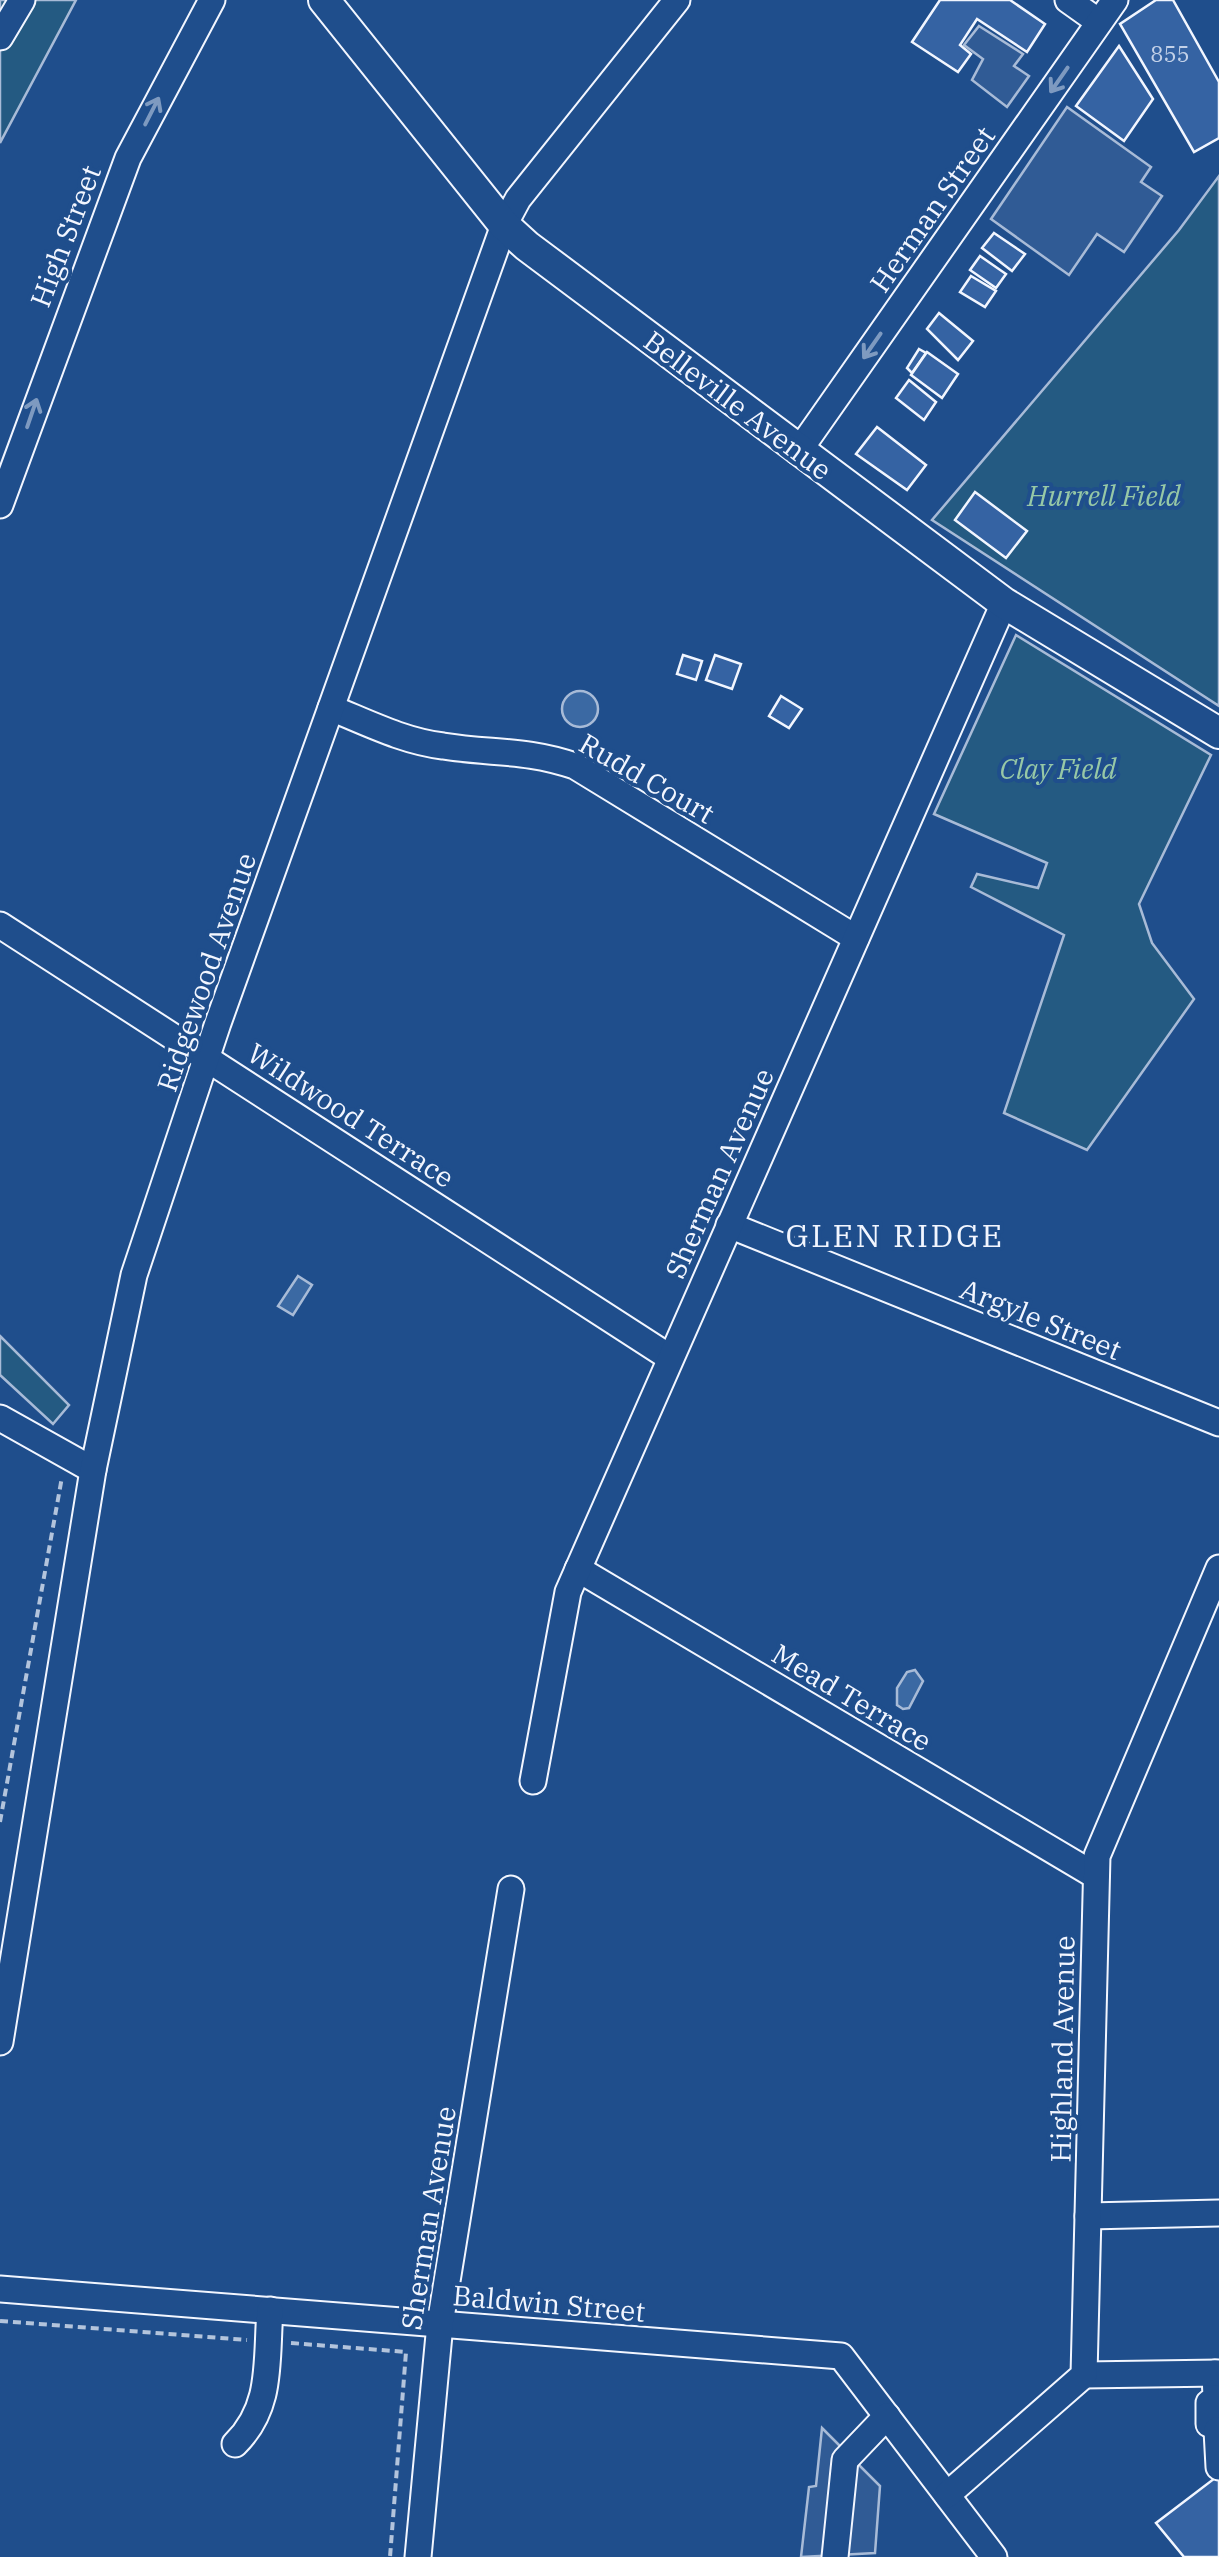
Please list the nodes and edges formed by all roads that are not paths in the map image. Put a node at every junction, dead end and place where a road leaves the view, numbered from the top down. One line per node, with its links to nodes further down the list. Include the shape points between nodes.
1 (22, 0): 8 (street)
2 (212, 0): 11 (street, High Street, one-way to 2, via 128,158)
3 (324, 0): 9 (main road, Belleville Avenue)
4 (676, 0): 9 (street, Ridgewood Avenue)
5 (1068, 0): 7 (street)
6 (1115, 0): 7 (street, Herman Street)
7 (1099, 22): 10 (street, Herman Street, one-way to 10)
8 (0, 37)
9 (504, 224): 10 (main road, Belleville Avenue); 13 (street, Ridgewood Avenue)
10 (798, 452): 12 (main road, Belleville Avenue)
11 (0, 505)
12 (1004, 603): 14 (main road, Belleville Avenue); 16 (street, Sherman Avenue)
13 (331, 708): 16 (street, Rudd Court, via 398,736 534,752 575,766); 17 (street, Ridgewood Avenue)
14 (1219, 733)
15 (0, 925): 17 (street, Wildwood Terrace)
16 (856, 938): 18 (street, Sherman Avenue)
17 (207, 1057): 19 (street, Wildwood Terrace); 22 (street, Ridgewood Avenue, via 134,1275)
18 (729, 1225): 19 (street, Sherman Avenue); 21 (street, Argyle Street)
19 (668, 1357): 24 (street, Sherman Avenue)
20 (0, 1418): 22 (street)
21 (1219, 1423)
22 (96, 1460): 28 (street, Ridgewood Avenue)
23 (1219, 1568): 26 (street, Highland Avenue, via 1097,1856)
24 (578, 1570): 25 (street, Sherman Avenue, via 568,1592); 26 (street, Mead Terrace)
25 (533, 1781)
26 (1096, 1876): 30 (street, Highland Avenue)
27 (510, 1889): 33 (street, Sherman Avenue)
28 (0, 2042)
29 (1219, 2213): 30 (street)
30 (1088, 2216): 34 (street, Highland Avenue)
31 (0, 2288): 32 (street, Baldwin Street)
32 (270, 2310): 33 (street, Baldwin Street); 38 (street, via 262,2409)
33 (440, 2324): 36 (street, Baldwin Street, via 841,2356); 41 (street, Sherman Avenue)
34 (1084, 2375): 35 (street); 40 (street)
35 (1217, 2386): 37 (street, via 1208,2424)
36 (886, 2416): 40 (street, Baldwin Street); 42 (street, via 845,2460)
37 (1218, 2429): 39 (street)
38 (235, 2444)
39 (1219, 2467)
40 (947, 2495): 43 (street, Baldwin Street)
41 (418, 2557)
42 (835, 2557)
43 (994, 2557)

